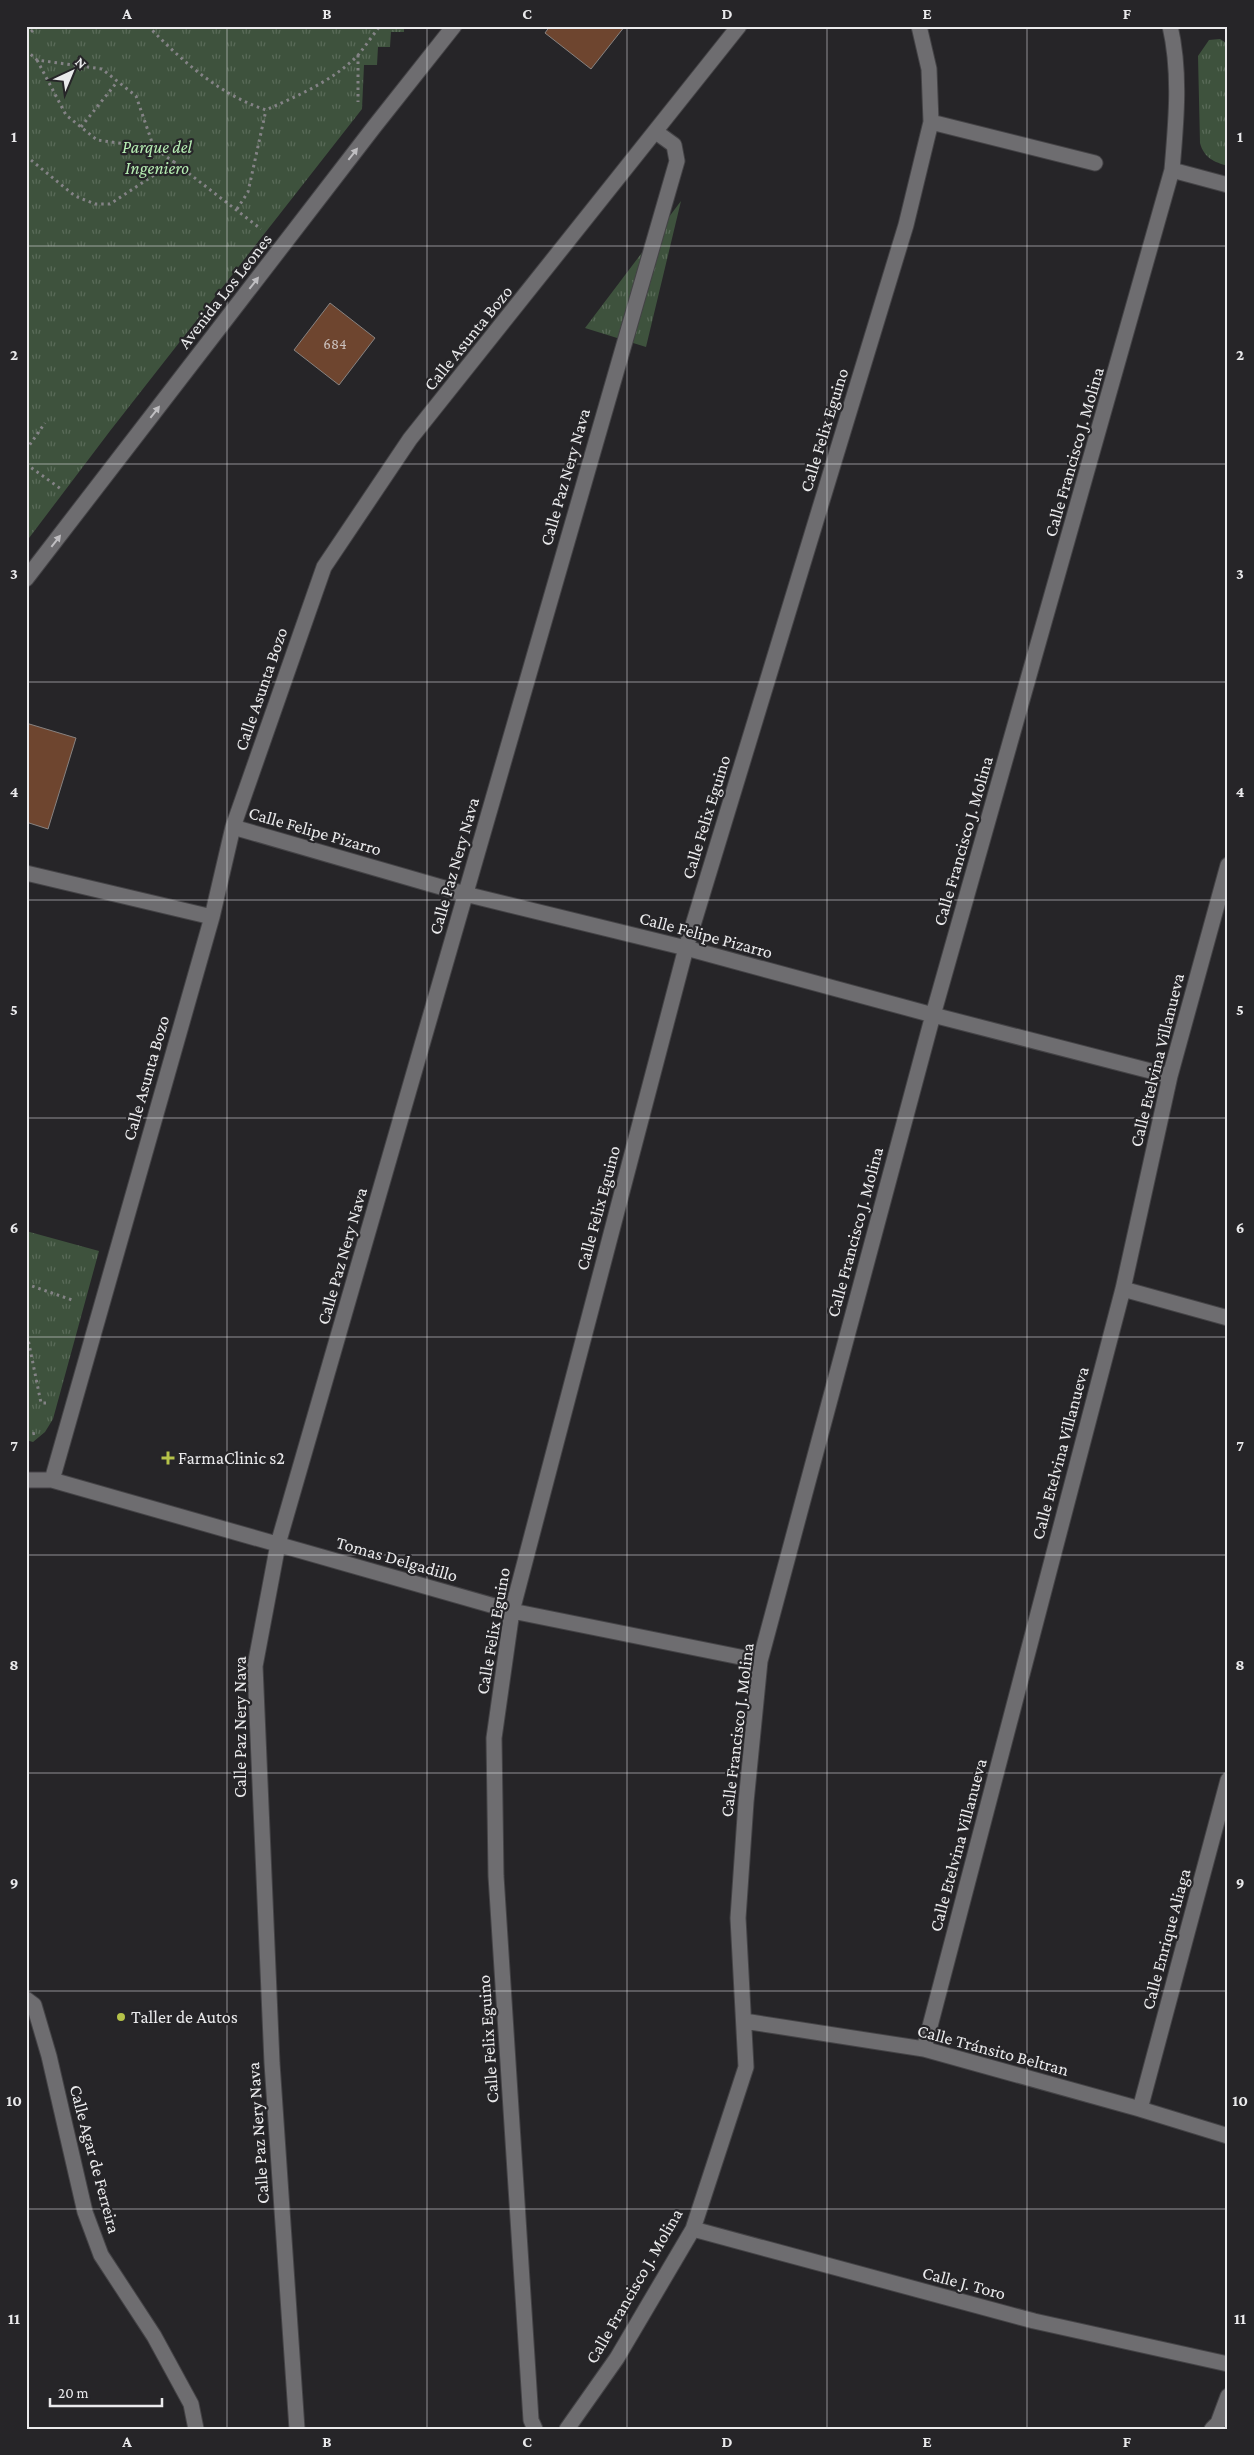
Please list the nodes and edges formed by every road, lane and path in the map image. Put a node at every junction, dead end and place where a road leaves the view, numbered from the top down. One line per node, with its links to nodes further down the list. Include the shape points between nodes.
1 (38, 26): 8 (path)
2 (148, 26): 12 (path, via 213,84)
3 (380, 26): 12 (path, via 358,55 338,70 304,93)
4 (454, 26): 28 (street, Avenida Los Leones, one-way to 4)
5 (739, 26): 15 (street, Calle Asunta Bozo)
6 (920, 26): 13 (street, Calle Felix Eguino, via 929,68)
7 (1170, 26): 20 (street, Calle Francisco J. Molina, via 1175,48 1176,118)
8 (26, 36)
9 (26, 50): 10 (path)
10 (37, 60): 11 (path, via 102,69); 14 (path, via 66,115)
11 (118, 82): 14 (path); 16 (path, via 136,96)
12 (266, 110): 22 (path, via 248,192)
13 (931, 122): 19 (street); 34 (street, Calle Felix Eguino, via 906,225)
14 (81, 127): 16 (path, via 97,140)
15 (656, 132): 29 (street, Calle Asunta Bozo, via 410,439 324,568); 32 (street, Calle Paz Nery Nava, via 674,145 677,161)
16 (154, 148): 18 (path)
17 (26, 156): 18 (path, via 76,196 95,204 110,204)
18 (174, 162): 22 (path)
19 (1095, 163)
20 (1172, 170): 21 (street); 35 (street, Calle Francisco J. Molina)
21 (1228, 185)
22 (237, 209): 23 (path)
23 (262, 230)
24 (45, 423): 25 (path)
25 (26, 450)
26 (26, 464): 27 (path, via 62,488)
27 (56, 496)
28 (26, 579)
29 (233, 827): 32 (street, Calle Felipe Pizarro); 33 (street, Calle Asunta Bozo)
30 (1228, 865): 36 (street, Calle Etelvina Villanueva)
31 (26, 873): 33 (street)
32 (465, 894): 34 (street, Calle Felipe Pizarro); 45 (street, Calle Paz Nery Nava)
33 (212, 917): 44 (street, Calle Asunta Bozo)
34 (686, 948): 35 (street, Calle Felipe Pizarro); 46 (street, Calle Felix Eguino)
35 (933, 1015): 36 (street, Calle Felipe Pizarro); 47 (street, Calle Francisco J. Molina)
36 (1170, 1076): 38 (street, Calle Etelvina Villanueva)
37 (26, 1284): 39 (path)
38 (1123, 1289): 40 (street); 51 (street, Calle Etelvina Villanueva)
39 (81, 1304)
40 (1228, 1318)
41 (26, 1329): 42 (path, via 41,1403)
42 (54, 1402)
43 (26, 1480): 44 (street, Tomas Delgadillo)
44 (52, 1480): 45 (street, Tomas Delgadillo)
45 (278, 1544): 46 (street, Tomas Delgadillo); 58 (street, Calle Paz Nery Nava, via 255,1666 272,2063)
46 (512, 1611): 47 (street, Tomas Delgadillo); 59 (street, Calle Felix Eguino, via 494,1738 496,1876 531,2420)
47 (760, 1661): 50 (street, Calle Francisco J. Molina, via 738,1918)
48 (1228, 1780): 52 (street, Calle Enrique Aliaga)
49 (26, 1999): 57 (street, Calle Agar de Ferreira, via 34,2005 49,2056 85,2212 101,2255 164,2353 191,2404)
50 (744, 2021): 51 (street, Calle Tránsito Beltran); 54 (street, Calle Francisco J. Molina, via 746,2067)
51 (924, 2049): 52 (street, Calle Tránsito Beltran)
52 (1140, 2109): 53 (street, Calle Tránsito Beltran)
53 (1228, 2136)
54 (693, 2229): 55 (street, Calle J. Toro, via 1034,2321); 60 (street, Calle Francisco J. Molina, via 617,2358)
55 (1228, 2364)
56 (1228, 2396): 61 (street, via 1218,2423)
57 (196, 2429)
58 (297, 2429)
59 (535, 2429)
60 (567, 2429)
61 (1212, 2429)

